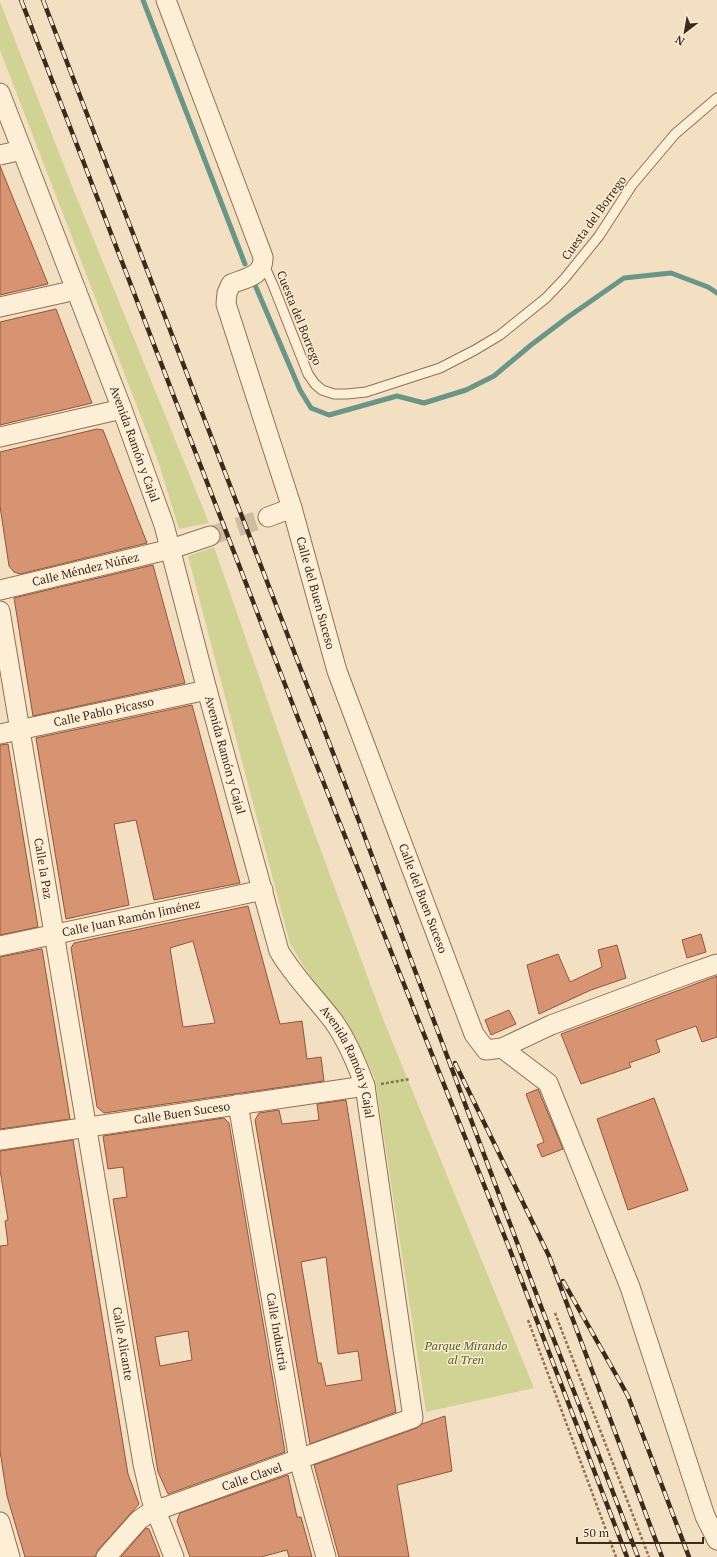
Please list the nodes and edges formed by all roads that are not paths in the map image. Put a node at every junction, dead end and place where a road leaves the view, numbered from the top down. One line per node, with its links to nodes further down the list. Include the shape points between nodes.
1 (166, 0): 6 (street)
2 (0, 93): 4 (street, Avenida Ramón y Cajal)
3 (717, 98): 6 (lane, Cuesta del Borrego, via 675,134 632,185 599,236 566,278 546,298 500,335 440,368 366,392 334,394 322,390 308,374)
4 (22, 150): 5 (street); 7 (street, Avenida Ramón y Cajal)
5 (0, 155)
6 (264, 265): 11 (street, via 258,272 231,284 226,304)
7 (76, 290): 8 (street); 9 (street, Avenida Ramón y Cajal)
8 (0, 307)
9 (122, 409): 10 (street); 14 (street, Avenida Ramón y Cajal, via 156,500)
10 (0, 437)
11 (292, 508): 12 (street); 24 (street, Calle del Buen Suceso, via 337,671 474,1034 486,1050)
12 (268, 517)
13 (210, 536): 14 (street, Calle Méndez Núñez)
14 (171, 549): 15 (street, Calle Méndez Núñez); 17 (street, Avenida Ramón y Cajal)
15 (0, 590)
16 (0, 611): 18 (street, Calle la Paz)
17 (207, 690): 18 (street, Calle Pablo Picasso); 20 (street, Avenida Ramón y Cajal)
18 (20, 729): 19 (street, Calle Pablo Picasso); 21 (street, Calle la Paz)
19 (0, 734)
20 (263, 890): 21 (street, Calle Juan Ramón Jiménez); 25 (street, Avenida Ramón y Cajal, via 279,951 289,968 334,1022)
21 (55, 935): 22 (street, Calle Juan Ramón Jiménez); 27 (street, Calle la Paz)
22 (0, 946)
23 (717, 964): 24 (street, Calle del Buen Suceso, via 551,1025)
24 (502, 1048): 33 (street, via 548,1083 630,1287 705,1516)
25 (365, 1086): 26 (street, Calle Buen Suceso); 29 (street, Avenida Ramón y Cajal)
26 (238, 1104): 27 (street, Calle Buen Suceso); 30 (street, Calle Industria)
27 (86, 1127): 28 (street, Calle Buen Suceso); 31 (street, Calle Alicante, via 143,1464)
28 (0, 1140)
29 (413, 1418): 30 (street, Calle Clavel)
30 (299, 1460): 31 (street, Calle Clavel); 37 (street, Calle Industria)
31 (156, 1510): 35 (street, Calle Clavel, via 138,1520); 36 (street, Calle Alicante)
32 (0, 1522): 34 (street)
33 (717, 1540)
34 (10, 1557)
35 (106, 1557)
36 (174, 1557)
37 (326, 1557)

